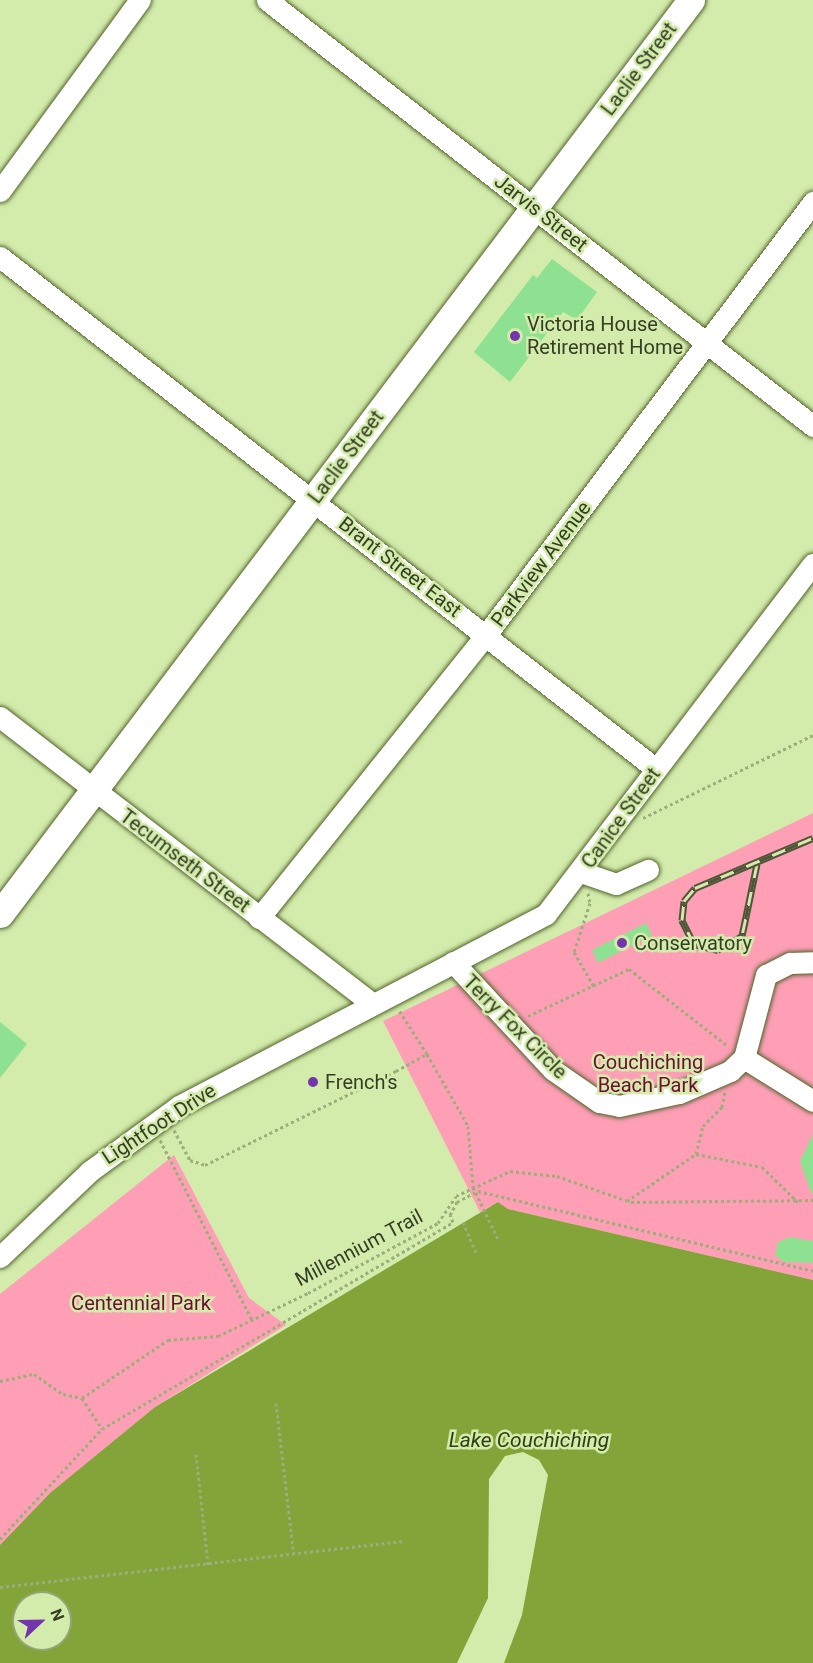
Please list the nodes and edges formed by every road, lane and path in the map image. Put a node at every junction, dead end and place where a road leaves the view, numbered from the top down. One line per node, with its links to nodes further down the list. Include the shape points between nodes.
1 (140, 0): 4 (street)
2 (267, 0): 6 (street, Jarvis Street)
3 (691, 0): 6 (main road, Laclie Street)
4 (0, 191)
5 (813, 202): 8 (street, Parkview Avenue)
6 (535, 208): 8 (street, Jarvis Street); 10 (main road, Laclie Street)
7 (0, 258): 10 (street, Brant Street East)
8 (707, 344): 9 (street, Jarvis Street); 12 (street, Parkview Avenue)
9 (813, 426)
10 (314, 500): 12 (street, Brant Street East); 15 (main road, Laclie Street)
11 (813, 564): 14 (street, Canice Street)
12 (486, 635): 14 (street, Brant Street East); 19 (street, Parkview Avenue)
13 (0, 717): 15 (street, Tecumseth Street)
14 (656, 769): 17 (street, Canice Street)
15 (93, 790): 18 (main road, Laclie Street); 19 (street, Tecumseth Street)
16 (648, 870): 17 (street, via 616,884)
17 (582, 879): 20 (street, Canice Street, via 539,920); 22 (path, via 590,903 574,952)
18 (0, 914)
19 (259, 918): 23 (street, Tecumseth Street)
20 (453, 962): 23 (street, Canice Street); 25 (street, Terry Fox Circle)
21 (813, 962): 27 (street, via 790,963 766,975)
22 (594, 986): 25 (path); 27 (path, via 629,969)
23 (372, 1003): 41 (street, Lightfoot Drive, via 150,1126 90,1171)
24 (395, 1003): 26 (path)
25 (510, 1025): 28 (street, Terry Fox Circle, via 553,1070 599,1102 642,1104)
26 (427, 1054): 30 (path, via 205,1165 190,1160); 33 (path, via 468,1126)
27 (744, 1058): 28 (street, Terry Fox Circle); 29 (street)
28 (724, 1074): 32 (path, via 724,1102 705,1120)
29 (813, 1101)
30 (172, 1127)
31 (158, 1136): 43 (path)
32 (696, 1154): 36 (path); 37 (path, via 762,1167)
33 (473, 1187): 34 (path); 36 (path, Millennium Trail, via 521,1171 571,1180); 43 (path, Millennium Trail, via 453,1199 438,1223)
34 (475, 1192): 39 (path); 42 (path); 47 (path, via 457,1202 450,1215 453,1222 275,1322)
35 (813, 1200): 37 (path, Millennium Trail)
36 (627, 1201): 37 (path, Millennium Trail)
37 (798, 1202)
38 (463, 1222): 40 (path)
39 (499, 1241)
40 (476, 1253)
41 (0, 1257)
42 (813, 1271)
43 (252, 1320): 45 (path, Millennium Trail, via 218,1336 168,1340)
44 (0, 1381): 45 (path, via 34,1374 63,1394)
45 (82, 1398): 47 (path)
46 (276, 1403): 51 (path)
47 (102, 1429): 49 (path)
48 (196, 1454): 52 (path)
49 (0, 1539)
50 (403, 1541): 51 (path)
51 (294, 1556): 52 (path)
52 (208, 1565): 53 (path)
53 (0, 1587)

